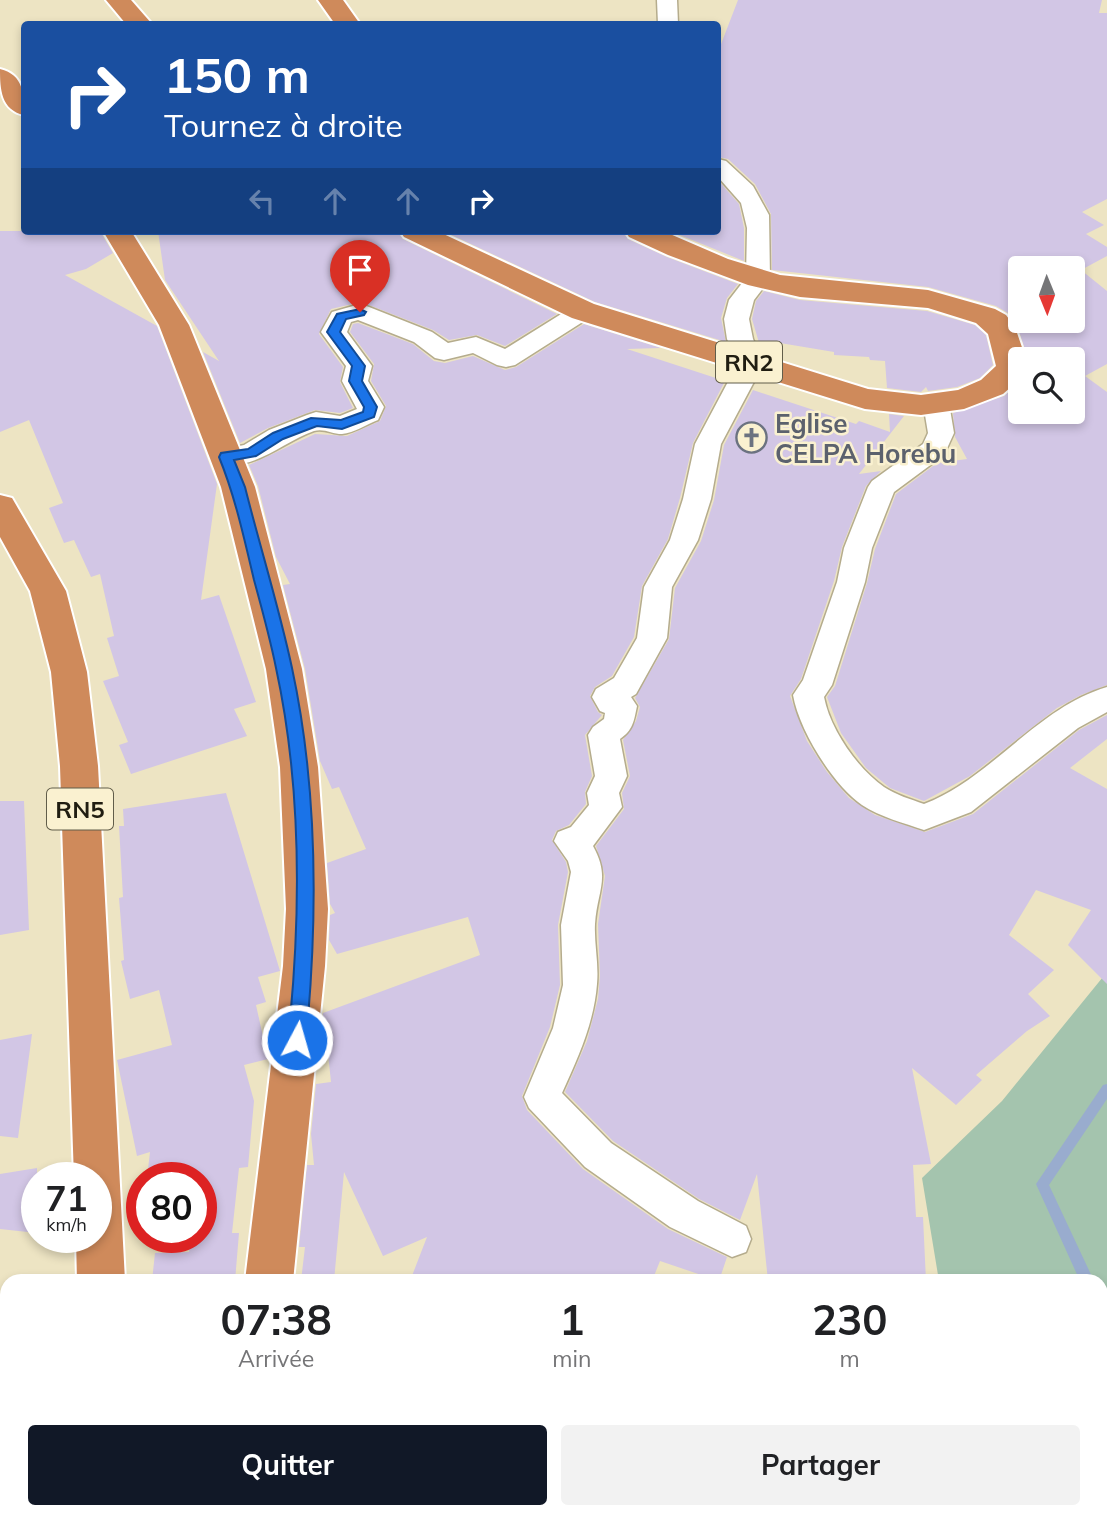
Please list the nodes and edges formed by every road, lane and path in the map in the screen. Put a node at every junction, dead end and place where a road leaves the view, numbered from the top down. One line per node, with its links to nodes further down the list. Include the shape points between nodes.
1 (118, 0): 4 (highway)
2 (330, 0): 5 (highway)
3 (667, 0): 6 (street)
4 (136, 21)
5 (346, 21)
6 (668, 21)
7 (0, 77): 8 (highway)
8 (21, 103)
9 (721, 168): 13 (street, via 741,183 753,201 759,223)
10 (120, 235): 17 (highway, via 174,325)
11 (423, 235): 14 (highway, RN2)
12 (648, 235): 13 (highway, RN2)
13 (758, 279): 15 (street, via 740,297 737,323 738,338); 16 (highway, RN2, via 801,288 958,304 990,317 1010,344 1012,369 992,387 964,399)
14 (583, 310): 15 (highway, RN2); 17 (street, via 506,359 476,345 444,352 423,337 360,312 341,317 334,332 359,366 355,381 371,407 369,414 342,425 316,421 251,453)
15 (751, 363): 16 (highway, RN2, via 865,399); 20 (street, via 708,444 684,540 657,587 652,638 625,686 607,697 622,706 618,724 604,734 611,776 603,793 606,807 583,836 570,841 583,853 588,887 578,925 580,986 571,1033 542,1097 598,1155 684,1214)
16 (936, 403): 19 (street, via 941,433 934,449 882,487 858,548 840,619 817,685 808,695 808,709 817,725 869,794 924,817 960,803 1067,720)
17 (226, 457): 22 (highway, via 238,487 284,669 299,767 307,909)
18 (0, 506): 21 (highway, RN5, via 48,591 69,672 79,766)
19 (1107, 698)
20 (732, 1239)
21 (101, 1274)
22 (271, 1274)

